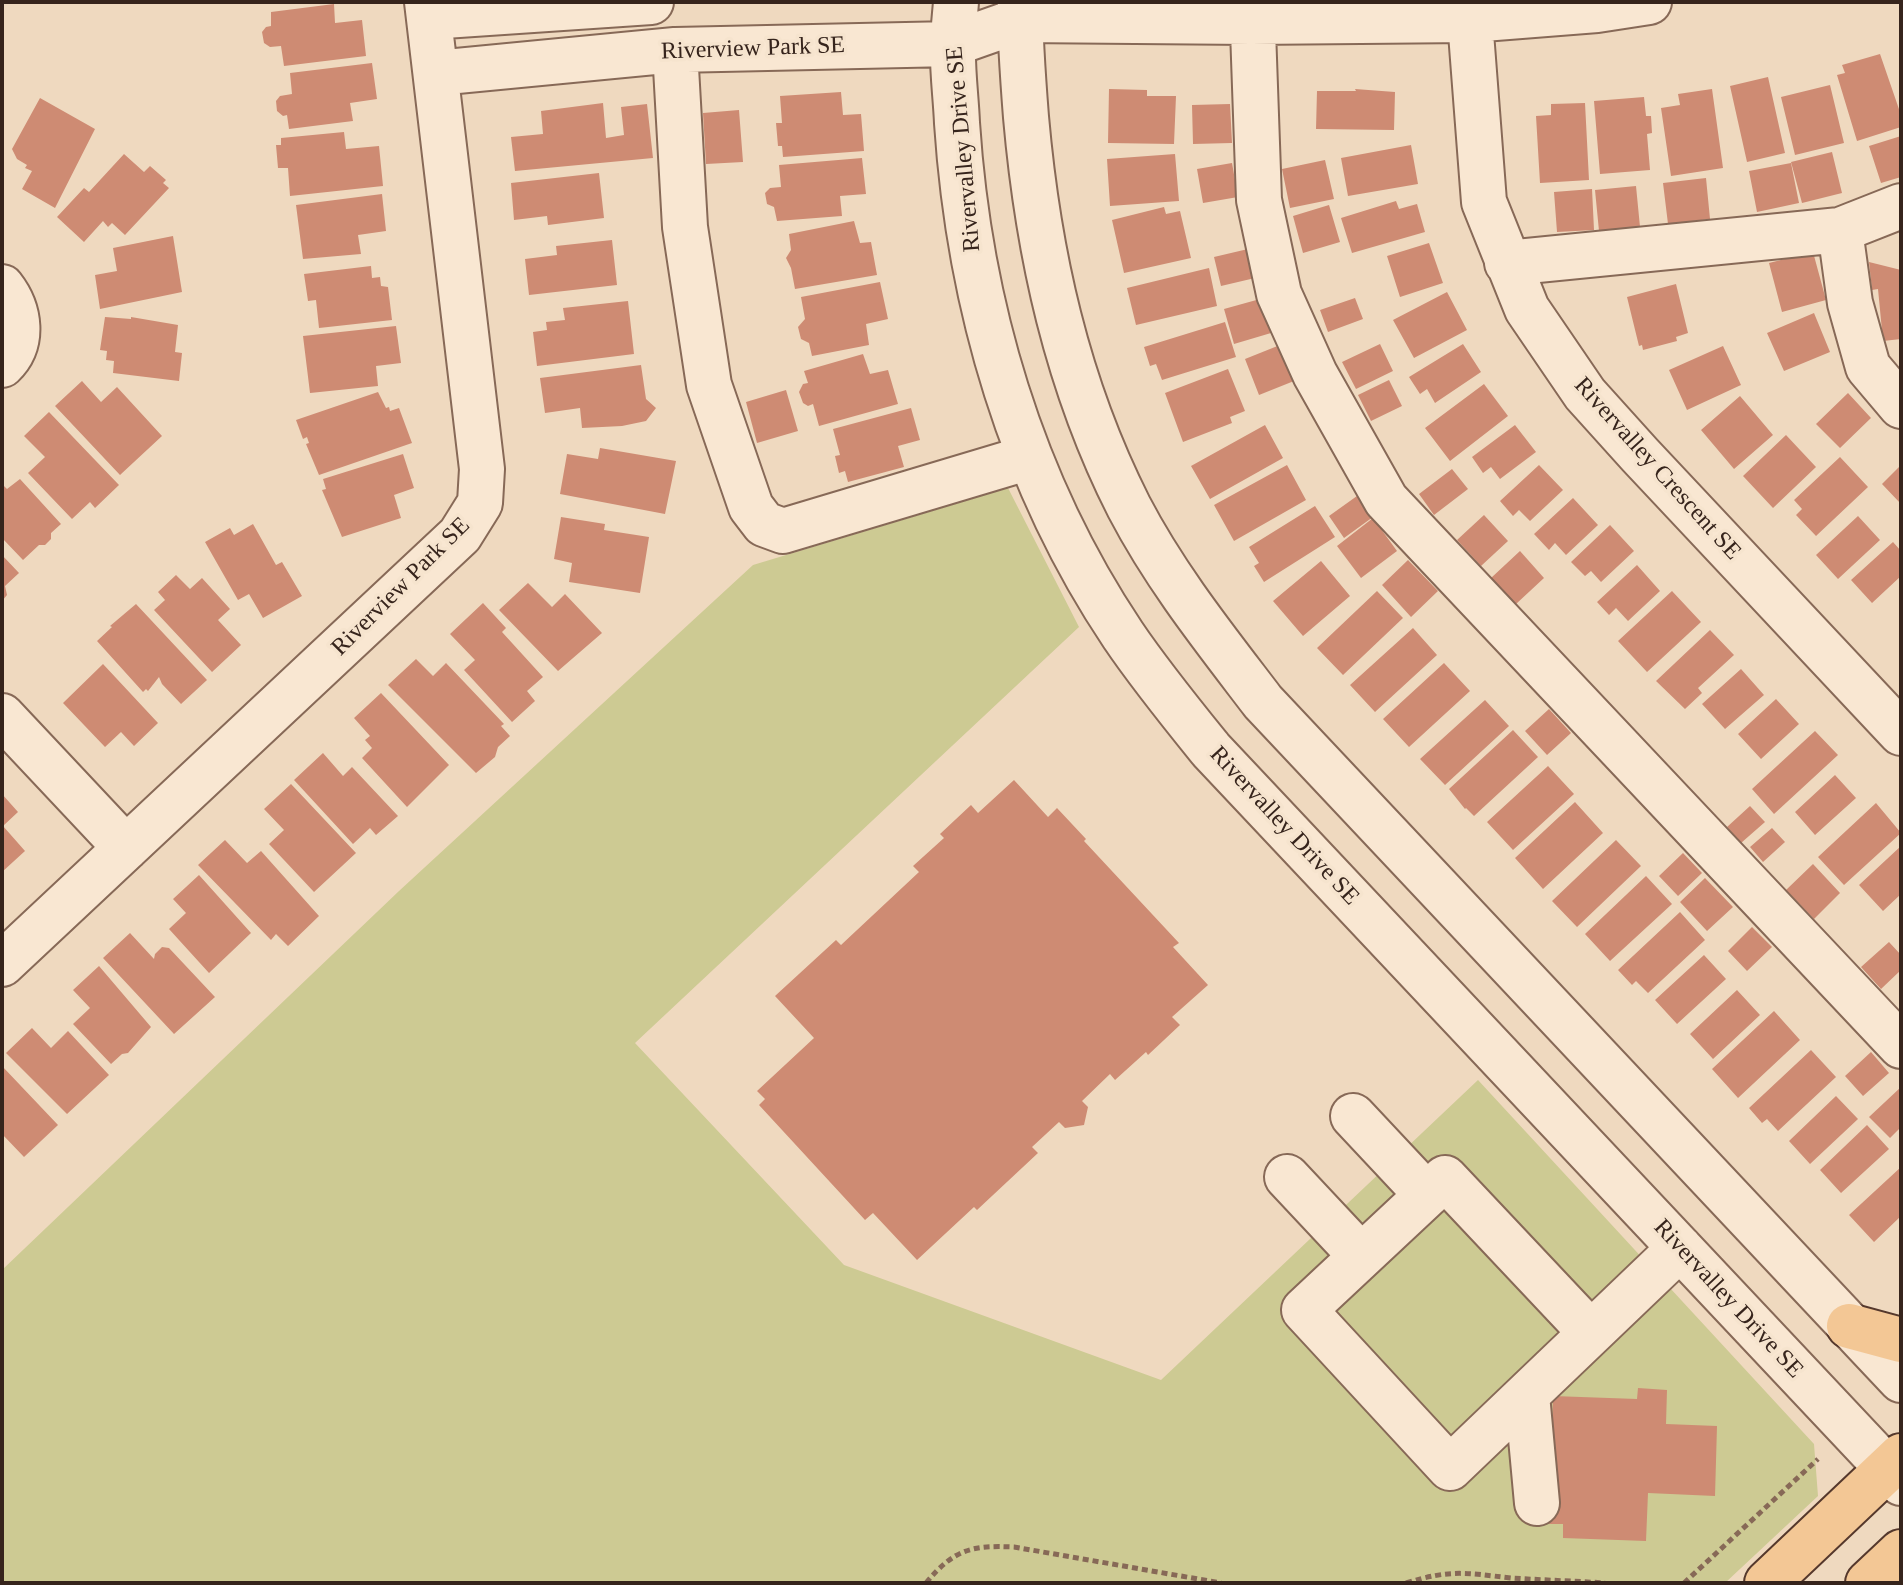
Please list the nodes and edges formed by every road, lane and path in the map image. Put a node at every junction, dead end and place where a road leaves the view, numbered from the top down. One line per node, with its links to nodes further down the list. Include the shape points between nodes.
1 (651, 2): 3 (street, Riverview Park SE)
2 (1649, 2): 7 (street, Riverview Park SE)
3 (428, 10): 9 (street, Riverview Park SE)
4 (1020, 11): 5 (street, Riverview Park SE); 6 (street, Riverview Park SE); 27 (street, via 1032,189 1061,332 1108,462 1184,599 1263,702)
5 (1252, 12): 7 (street, Riverview Park SE); 21 (street, via 1259,200 1279,294 1315,374 1386,500)
6 (960, 16): 8 (street, Riverview Park SE); 16 (street, Rivervalley Drive SE, via 961,173 971,247 984,316)
7 (1470, 20): 12 (street, Rivervalley Crescent SE, via 1484,202)
8 (675, 50): 9 (street, Riverview Park SE); 16 (street, via 685,227 709,385 751,507 764,524 783,531)
9 (436, 73): 19 (street, Riverview Park SE, via 482,469 480,503 460,535)
10 (1901, 206): 11 (street)
11 (1840, 230): 12 (street); 15 (street, via 1850,303 1868,367)
12 (1507, 263): 18 (street, Rivervalley Crescent SE, via 1527,309 1585,394)
13 (2, 287): 14 (street, via 18,327 10,358)
14 (2, 365)
15 (1901, 406)
16 (1030, 457): 25 (street, Rivervalley Drive SE, via 1070,546 1168,698)
17 (2, 716): 19 (street)
18 (1901, 733)
19 (126, 848): 20 (street, Riverview Park SE)
20 (2, 964)
21 (1901, 1046)
22 (1353, 1116): 24 (street)
23 (1287, 1177): 26 (street)
24 (1427, 1195): 26 (street); 28 (street, via 1445,1178)
25 (1680, 1248): 28 (street); 33 (street, Rivervalley Drive SE)
26 (1361, 1256): 31 (street, via 1304,1310 1450,1468)
27 (1849, 1326): 29 (main road); 30 (street)
28 (1591, 1333): 31 (street)
29 (1901, 1340)
30 (1901, 1380)
31 (1527, 1395): 34 (street)
32 (1818, 1459): 40 (path)
33 (1897, 1469): 41 (main road)
34 (1537, 1503)
35 (1901, 1552): 42 (main road)
36 (926, 1583): 37 (path, via 952,1558 981,1545)
37 (1221, 1583)
38 (1406, 1583): 39 (path, via 1463,1572)
39 (1605, 1583)
40 (1684, 1583)
41 (1767, 1583)
42 (1868, 1583)

